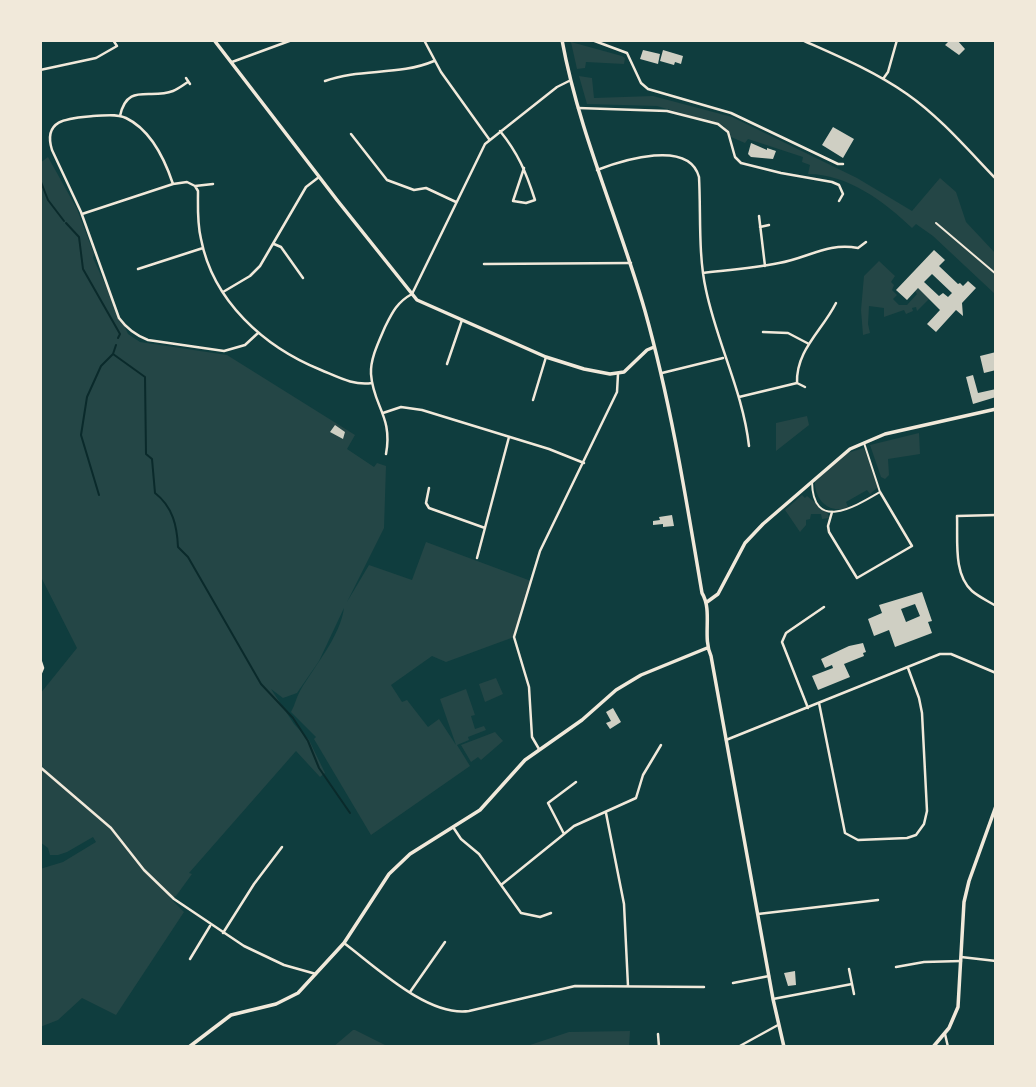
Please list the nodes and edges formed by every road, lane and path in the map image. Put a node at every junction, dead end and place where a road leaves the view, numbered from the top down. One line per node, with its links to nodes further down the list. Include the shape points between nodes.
1 (113, 40): 9 (street)
2 (214, 40): 12 (street)
3 (292, 40): 12 (street)
4 (424, 40): 11 (street)
5 (562, 40): 17 (street)
6 (592, 40): 23 (street, via 627,53 648,89 731,113)
7 (802, 40): 14 (street)
8 (897, 40): 14 (street)
9 (117, 46): 10 (street); 13 (street, via 102,56)
10 (120, 50)
11 (434, 61): 16 (street, via 416,69 342,75); 22 (street)
12 (232, 62): 26 (street)
13 (40, 70)
14 (883, 79): 27 (street, via 937,119)
15 (188, 81): 19 (street, via 170,92 132,96 124,102)
16 (325, 81)
17 (569, 81): 18 (street); 20 (street)
18 (578, 108): 25 (street); 31 (street, via 667,111 718,124 728,132 741,163 832,182 843,194)
19 (120, 116): 28 (street, via 134,123 155,145); 33 (street, via 68,118 52,129 50,146)
20 (499, 131): 22 (street); 24 (street)
21 (351, 134): 32 (street, via 387,180 414,190 426,188)
22 (489, 139): 32 (street)
23 (843, 164)
24 (524, 168): 24 (street, via 513,201 521,204 535,200)
25 (597, 170): 43 (street); 47 (street, via 626,160 658,157 678,156 691,162 699,177)
26 (319, 177): 39 (street, via 306,187); 51 (street)
27 (996, 179)
28 (173, 184): 30 (street); 33 (street)
29 (213, 184): 30 (street)
30 (195, 186): 40 (street)
31 (839, 201)
32 (456, 202): 51 (street)
33 (82, 214): 55 (street, via 119,318 138,336 224,351 245,345)
34 (759, 216): 37 (street)
35 (936, 223): 48 (path)
36 (769, 225): 37 (street)
37 (760, 227): 45 (street)
38 (866, 242): 41 (street)
39 (274, 244): 49 (street); 50 (street, via 255,271)
40 (203, 248): 46 (street); 50 (street)
41 (858, 248): 42 (street); 45 (street, via 824,247)
42 (859, 253)
43 (631, 263): 44 (street); 57 (street)
44 (484, 264)
45 (765, 266): 47 (street)
46 (138, 270)
47 (704, 273): 59 (street)
48 (996, 274)
49 (303, 278)
50 (223, 292): 55 (street)
51 (412, 294): 53 (street); 63 (street, via 396,306 382,334 372,362)
52 (836, 303): 56 (street)
53 (462, 320): 58 (street); 60 (street)
54 (763, 332): 56 (street, via 788,333)
55 (258, 333): 63 (street, via 317,369 356,384)
56 (809, 344): 64 (street, via 798,365)
57 (654, 347): 61 (street); 62 (street)
58 (545, 357): 62 (street); 67 (street)
59 (724, 357): 61 (street); 66 (street)
60 (447, 364)
61 (662, 373): 82 (street)
62 (618, 374): 74 (street, via 617,392)
63 (372, 383): 69 (street)
64 (797, 383): 65 (street); 66 (street)
65 (805, 387)
66 (739, 397): 72 (street)
67 (533, 400)
68 (996, 409): 71 (street)
69 (383, 413): 70 (street, via 413,408); 73 (street, via 389,434)
70 (509, 437): 74 (street); 80 (street)
71 (863, 442): 75 (street); 77 (lane)
72 (749, 446)
73 (386, 454)
74 (584, 463): 94 (street, via 540,551 514,637 529,687 532,737)
75 (812, 481): 78 (lane, via 813,496); 82 (street, via 745,543 718,594)
76 (429, 488): 80 (street, via 429,508)
77 (880, 492): 78 (lane, via 849,510); 78 (street, via 912,545 857,578 829,532)
78 (832, 512)
79 (996, 515): 83 (street, via 957,516 962,578 972,591)
80 (485, 528): 81 (street)
81 (477, 558)
82 (707, 602): 85 (street)
83 (996, 606)
84 (824, 607): 91 (street, via 783,638)
85 (707, 649): 92 (street); 94 (street, via 623,685)
86 (40, 659): 89 (street)
87 (908, 667): 88 (street, via 948,653); 90 (street); 90 (street, via 921,705 927,811 922,828 910,838 858,840 845,833)
88 (996, 673)
89 (40, 674)
90 (819, 704): 91 (street)
91 (808, 708): 92 (street)
92 (726, 740): 105 (street)
93 (661, 745): 98 (street, via 636,798)
94 (539, 749): 99 (street, via 480,810)
95 (40, 767): 106 (street, via 111,828 174,899)
96 (576, 782): 100 (street, via 548,803)
97 (996, 806): 111 (street, via 967,892)
98 (606, 813): 100 (street); 119 (street, via 624,904)
99 (453, 827): 102 (street); 109 (street, via 422,845 389,874)
100 (564, 834): 102 (street)
101 (282, 847): 107 (street)
102 (501, 885): 104 (street, via 521,913 540,917)
103 (878, 900): 105 (street)
104 (551, 913)
105 (758, 914): 116 (street)
106 (211, 925): 107 (street); 110 (street)
107 (223, 933): 115 (street, via 284,965)
108 (445, 942): 121 (street)
109 (344, 943): 115 (street); 121 (street)
110 (190, 959)
111 (961, 959): 112 (street); 113 (street); 126 (street, via 958,1006)
112 (996, 961)
113 (896, 967)
114 (849, 969): 118 (street)
115 (316, 974): 127 (street, via 292,996 231,1015)
116 (769, 976): 117 (street); 123 (street)
117 (733, 983)
118 (852, 984): 122 (street); 123 (street)
119 (628, 986): 120 (street); 121 (street, via 575,986 457,1012 435,1007)
120 (704, 988)
121 (410, 992)
122 (853, 994)
123 (773, 999): 124 (street)
124 (779, 1025): 129 (street); 130 (street)
125 (657, 1034): 128 (street)
126 (945, 1034): 131 (street); 132 (street)
127 (189, 1047)
128 (659, 1047)
129 (738, 1047)
130 (785, 1047)
131 (933, 1047)
132 (948, 1047)

